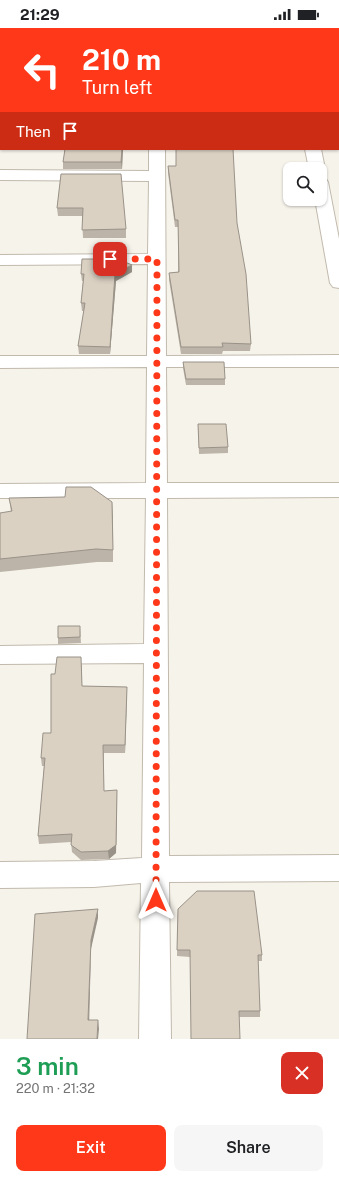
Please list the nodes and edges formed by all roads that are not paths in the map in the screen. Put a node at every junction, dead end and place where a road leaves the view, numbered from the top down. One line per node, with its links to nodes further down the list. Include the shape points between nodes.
1 (157, 150): 5 (street)
2 (313, 150): 3 (street)
3 (316, 162)
4 (0, 175): 5 (street)
5 (157, 176): 7 (street)
6 (325, 206): 9 (street)
7 (157, 259): 8 (street); 12 (street)
8 (0, 260)
9 (339, 283)
10 (339, 361): 12 (street)
11 (0, 362): 12 (street)
12 (157, 363): 13 (street)
13 (157, 490): 14 (street); 15 (street); 16 (street)
14 (339, 490)
15 (0, 491)
16 (156, 653): 17 (street); 19 (street)
17 (0, 655)
18 (339, 868): 19 (street)
19 (156, 869): 20 (street, via 94,874); 21 (street)
20 (0, 875)
21 (155, 1039)

